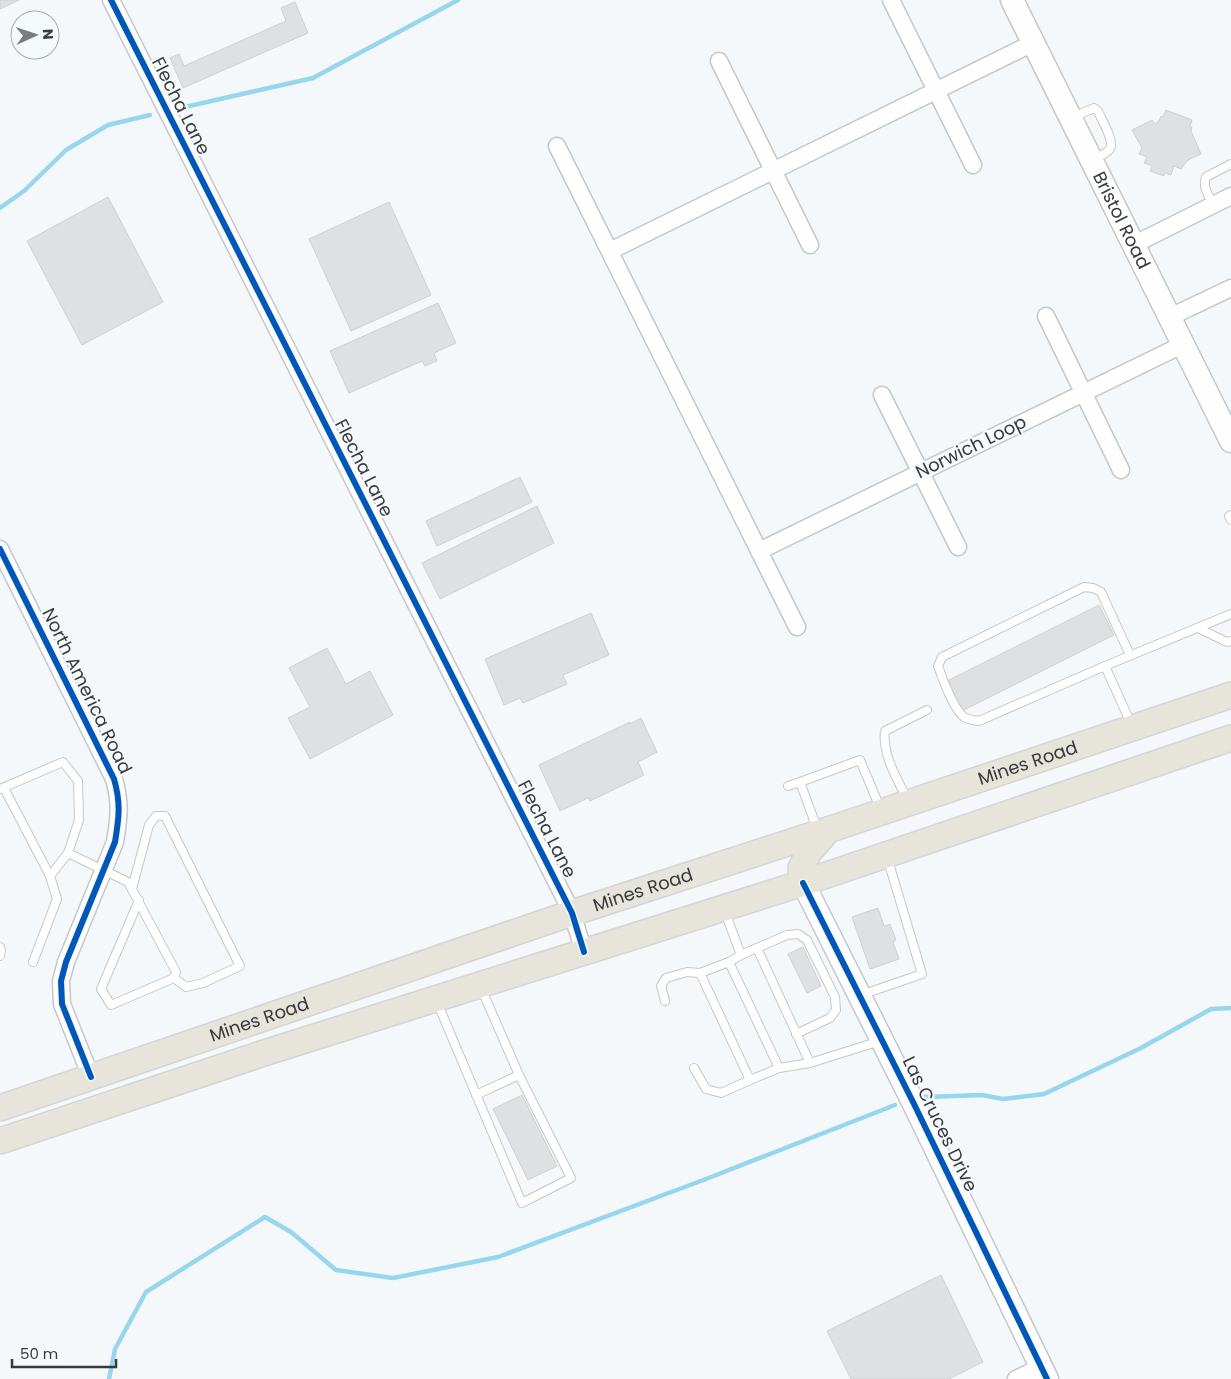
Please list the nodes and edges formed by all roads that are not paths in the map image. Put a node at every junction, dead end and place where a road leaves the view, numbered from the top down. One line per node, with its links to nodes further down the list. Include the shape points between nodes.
1 (111, 0): 54 (street, Flecha Lane)
2 (891, 0): 6 (street)
3 (1012, 0): 4 (street, Bristol Road)
4 (1033, 43): 6 (street); 14 (street, Bristol Road)
5 (718, 61): 10 (street)
6 (936, 91): 9 (street); 10 (street)
7 (557, 146): 15 (street)
8 (1231, 164): 12 (lane, via 1206,177 1205,188)
9 (973, 166)
10 (773, 170): 13 (street); 15 (street)
11 (1231, 196): 12 (street)
12 (1213, 205): 14 (street)
13 (810, 245)
14 (1133, 245): 18 (street, Bristol Road)
15 (610, 251): 29 (street)
16 (1231, 288): 18 (street)
17 (1046, 316): 20 (street)
18 (1170, 317): 19 (street, Bristol Road)
19 (1184, 344): 20 (street, Norwich Loop); 22 (street, Bristol Road)
20 (1084, 393): 23 (street); 24 (street, Norwich Loop)
21 (882, 395): 24 (street)
22 (1231, 441)
23 (1121, 470)
24 (920, 472): 27 (street); 29 (street, Norwich Loop)
25 (1231, 515): 26 (lane)
26 (1231, 520)
27 (958, 547)
28 (0, 549): 48 (street, North America Road, via 114,779 120,798 118,824)
29 (759, 551): 31 (street)
30 (1231, 614): 32 (lane)
31 (797, 627)
32 (1198, 628): 33 (lane); 34 (lane)
33 (1231, 641)
34 (1130, 655): 35 (lane); 35 (lane, via 1101,592 1084,587 942,657 938,666 961,715 980,721)
35 (1105, 666): 38 (lane)
36 (1231, 695): 38 (main road, Mines Road)
37 (928, 710): 43 (lane, via 885,731 885,751)
38 (1132, 728): 43 (main road, Mines Road)
39 (1231, 738): 47 (main road, Mines Road)
40 (800, 782): 41 (lane); 44 (lane, via 860,760); 45 (lane)
41 (788, 786)
42 (2, 788): 46 (lane, via 63,762 78,781 79,820); 49 (lane)
43 (908, 803): 44 (main road, Mines Road)
44 (882, 812): 45 (main road, Mines Road)
45 (823, 832): 50 (main road, via 801,868); 54 (main road, Mines Road)
46 (68, 854): 48 (lane); 49 (lane)
47 (886, 855): 50 (main road, Mines Road); 65 (lane, via 922,974)
48 (104, 870): 51 (lane, via 128,882); 74 (street, North America Road, via 61,981 62,1004)
49 (50, 876): 60 (lane, via 57,899)
50 (803, 883): 53 (main road, Mines Road); 65 (street, Las Cruces Drive)
51 (132, 889): 52 (lane); 63 (lane, via 149,825 156,816 165,816 240,966 186,987)
52 (139, 900): 63 (lane, via 176,972); 63 (lane, via 101,989 111,1005)
53 (724, 908): 57 (main road, Mines Road); 58 (lane)
54 (572, 913): 57 (street, Flecha Lane); 74 (main road, Mines Road)
55 (0, 947): 59 (lane)
56 (757, 948): 58 (lane); 68 (lane); 68 (lane, via 787,935 798,934 806,940 835,998 836,1010 830,1018)
57 (584, 952): 64 (main road, Mines Road)
58 (741, 955): 61 (lane)
59 (0, 956)
60 (33, 962)
61 (729, 962): 62 (lane); 72 (lane)
62 (700, 972): 67 (lane, via 666,978 661,986); 75 (lane)
63 (174, 978)
64 (480, 984): 66 (main road, Mines Road); 73 (lane)
65 (860, 996): 69 (street, Las Cruces Drive)
66 (435, 998): 76 (lane); 78 (main road, Mines Road)
67 (665, 1001)
68 (796, 1034): 70 (lane)
69 (882, 1040): 70 (lane); 79 (street, Las Cruces Drive)
70 (810, 1063): 72 (lane)
71 (694, 1068): 75 (lane, via 706,1089 721,1093)
72 (779, 1068): 75 (lane)
73 (519, 1075): 76 (lane); 76 (lane, via 571,1178 522,1203)
74 (91, 1077): 77 (main road, Mines Road)
75 (750, 1080)
76 (476, 1095)
77 (0, 1108)
78 (0, 1142)
79 (1044, 1373): 80 (street)
80 (1016, 1379)

